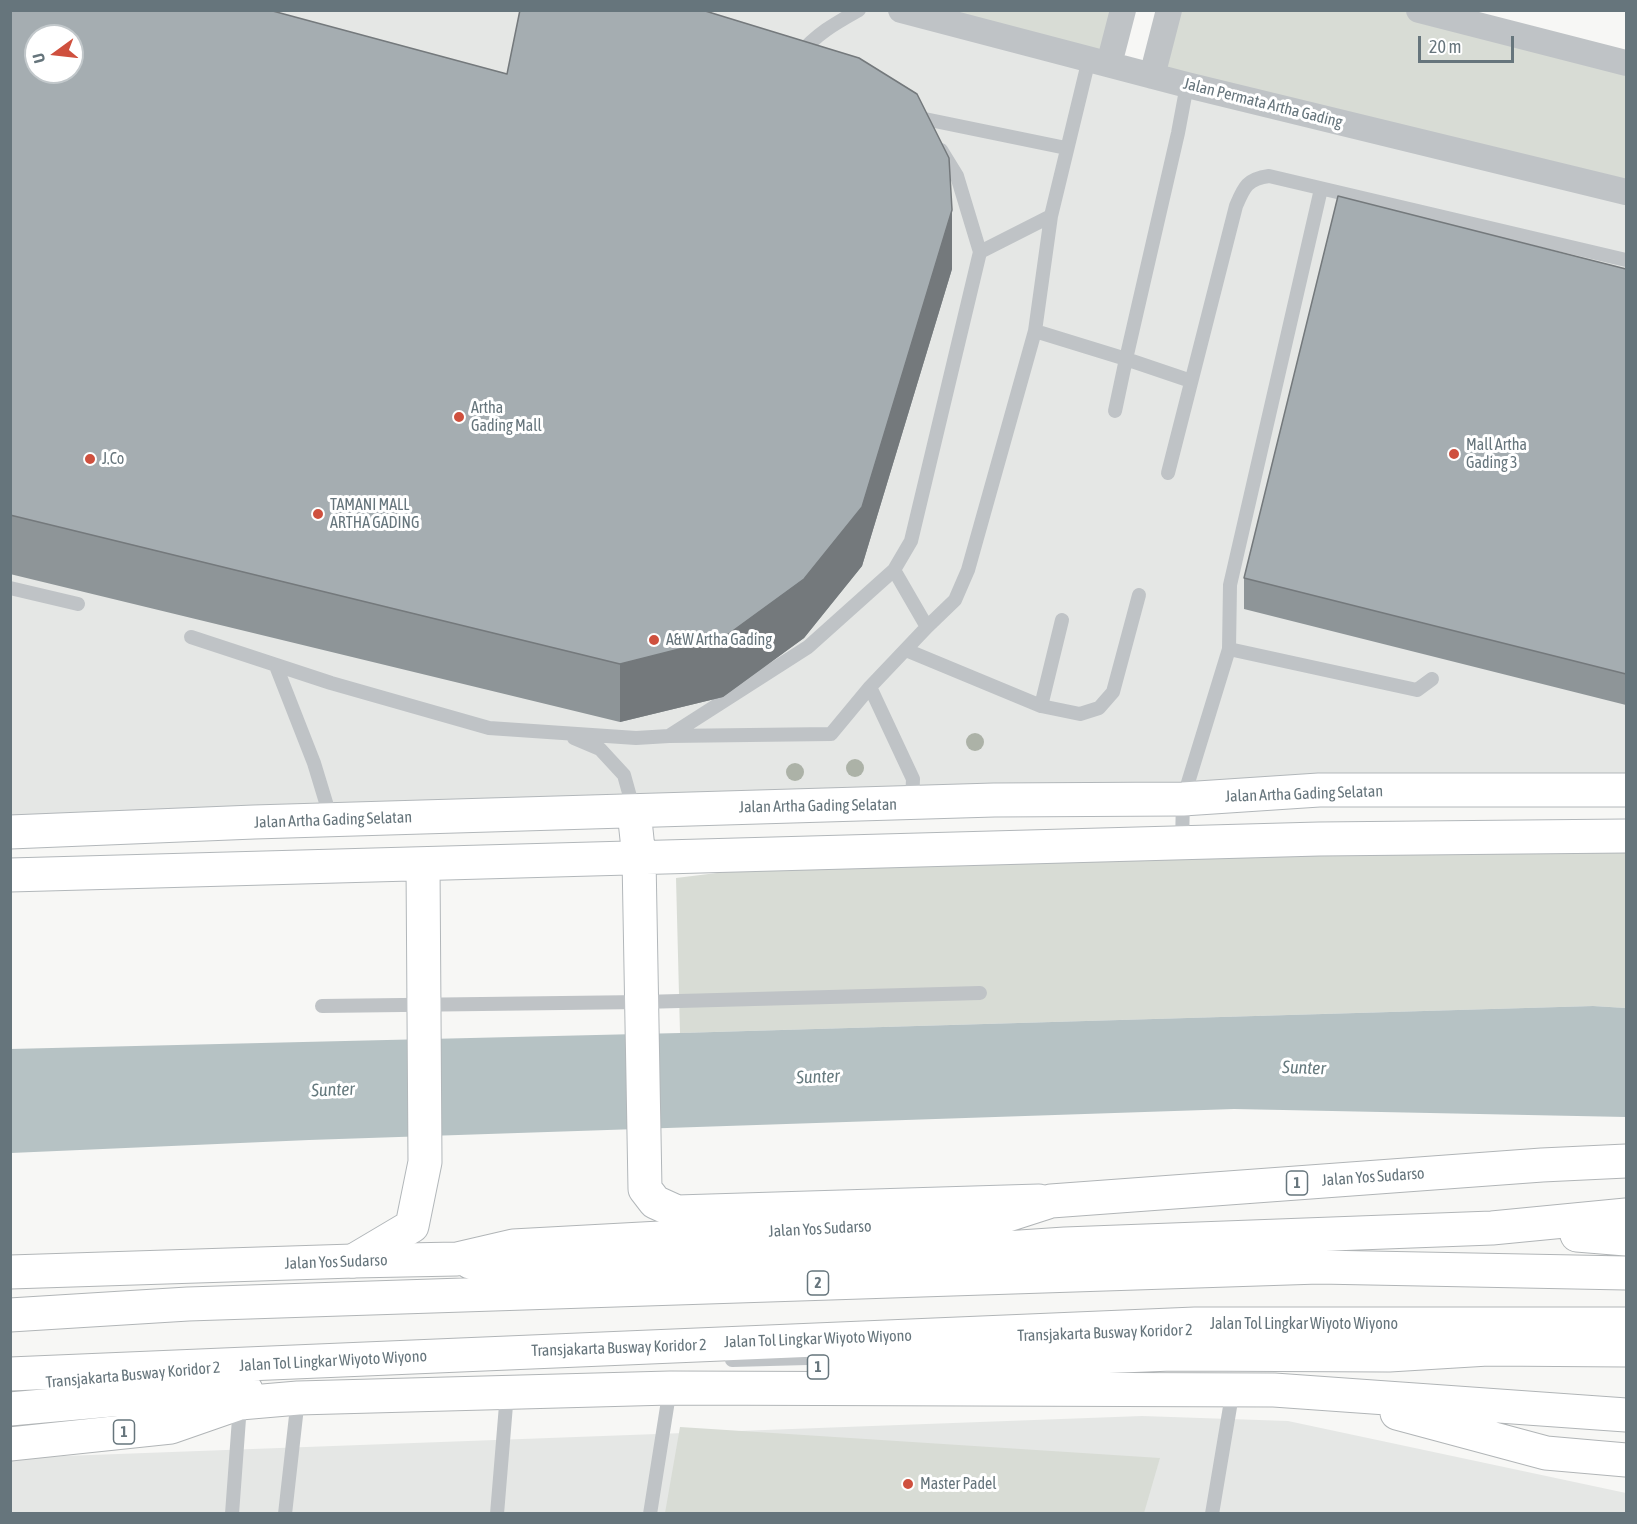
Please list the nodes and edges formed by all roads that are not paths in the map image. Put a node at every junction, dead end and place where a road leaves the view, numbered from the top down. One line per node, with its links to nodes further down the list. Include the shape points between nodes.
1 (860, 10): 6 (lane, via 830,26)
2 (901, 10): 7 (street, Jalan Permata Artha Gading)
3 (1123, 10): 7 (street)
4 (1168, 10): 9 (street)
5 (1419, 10): 8 (street)
6 (795, 61)
7 (1099, 61): 9 (street, Jalan Permata Artha Gading); 11 (lane)
8 (1626, 63)
9 (1152, 76): 10 (street, Jalan Permata Artha Gading)
10 (1187, 85): 13 (street, Jalan Permata Artha Gading); 18 (lane)
11 (1066, 148): 14 (lane); 15 (lane, via 915,114 957,176)
12 (1321, 189): 16 (lane); 19 (lane, via 1269,176 1254,178 1243,190); 29 (lane, via 1230,585)
13 (1626, 192)
14 (1051, 216): 15 (lane); 17 (lane)
15 (980, 252): 22 (lane, via 910,541)
16 (1626, 260)
17 (1035, 331): 18 (lane); 27 (lane, via 968,570 955,600)
18 (1126, 359): 19 (lane); 20 (lane)
19 (1191, 381): 21 (lane)
20 (1115, 411)
21 (1168, 473)
22 (894, 570): 27 (lane); 36 (lane, via 808,647)
23 (11, 589): 25 (lane)
24 (1139, 595): 34 (lane, via 1113,692 1099,708 1080,714)
25 (78, 604)
26 (1062, 620): 34 (lane)
27 (927, 627): 30 (lane)
28 (190, 637): 31 (lane)
29 (1230, 649): 32 (lane, via 1417,690); 38 (lane)
30 (906, 650): 33 (lane); 34 (lane)
31 (276, 666): 35 (lane, via 489,728); 41 (lane, via 314,763)
32 (1432, 679)
33 (870, 687): 36 (lane, via 831,734); 39 (lane, via 913,779)
34 (1041, 706)
35 (564, 734): 36 (lane); 40 (lane, via 600,749 624,776)
36 (669, 736)
37 (1626, 790): 38 (main road, Jalan Artha Gading Selatan, via 1319,790)
38 (1183, 799): 39 (main road, Jalan Artha Gading Selatan); 44 (lane)
39 (912, 804): 40 (main road, Jalan Artha Gading Selatan); 45 (main road)
40 (634, 811): 41 (main road, Jalan Artha Gading Selatan); 46 (main road)
41 (331, 820): 42 (main road, Jalan Artha Gading Selatan)
42 (10, 832)
43 (1626, 836): 44 (main road)
44 (1182, 844): 45 (main road)
45 (912, 849): 46 (main road)
46 (639, 871): 47 (main road); 51 (main road)
47 (423, 872): 48 (main road); 49 (main road)
48 (10, 875)
49 (424, 993): 51 (lane); 52 (lane); 60 (main road, via 425,1162 412,1226)
50 (980, 993): 51 (lane)
51 (642, 997): 54 (main road, via 645,1189 656,1202 677,1212)
52 (322, 1006)
53 (1626, 1161): 54 (main road, Jalan Yos Sudarso / 1)
54 (1051, 1200): 59 (main road, Jalan Yos Sudarso / 1, via 992,1220 513,1246)
55 (1626, 1215): 56 (main road)
56 (1491, 1228): 57 (main road); 58 (lane); 59 (main road, via 1065,1244 841,1259 514,1269)
57 (1626, 1239)
58 (1626, 1248)
59 (457, 1259): 60 (main road, Jalan Yos Sudarso / 1)
60 (353, 1261): 61 (main road, Jalan Yos Sudarso / 1)
61 (10, 1272)
62 (1626, 1273): 63 (main road, 2, via 1319,1267 200,1303)
63 (10, 1315)
64 (1626, 1324): 69 (main road, Jalan Tol Lingkar Wiyoto Wiyono, via 1195,1324)
65 (1626, 1343): 67 (lane, Transjakarta Busway Koridor 2, via 1342,1343)
66 (1626, 1350): 78 (main road, 1, via 1172,1354 678,1371 188,1393)
67 (721, 1360)
68 (1626, 1373): 71 (main road, via 1215,1372)
69 (10, 1374)
70 (670, 1388): 71 (main road, 1); 73 (main road, 1); 86 (lane)
71 (1163, 1389): 72 (main road, 1)
72 (1233, 1389): 74 (main road, 1); 87 (lane)
73 (507, 1393): 76 (main road, 1); 85 (lane)
74 (1322, 1393): 79 (main road, 1); 82 (main road, via 1546,1453)
75 (242, 1396): 76 (main road, 1); 77 (lane, Transjakarta Busway Koridor 2); 80 (main road, 1); 81 (main road, 1, via 171,1427); 83 (lane)
76 (298, 1398): 84 (lane)
77 (10, 1402)
78 (10, 1410)
79 (1626, 1415)
80 (10, 1424)
81 (10, 1444)
82 (1626, 1460)
83 (232, 1514)
84 (285, 1514)
85 (497, 1514)
86 (650, 1514)
87 (1212, 1514)

